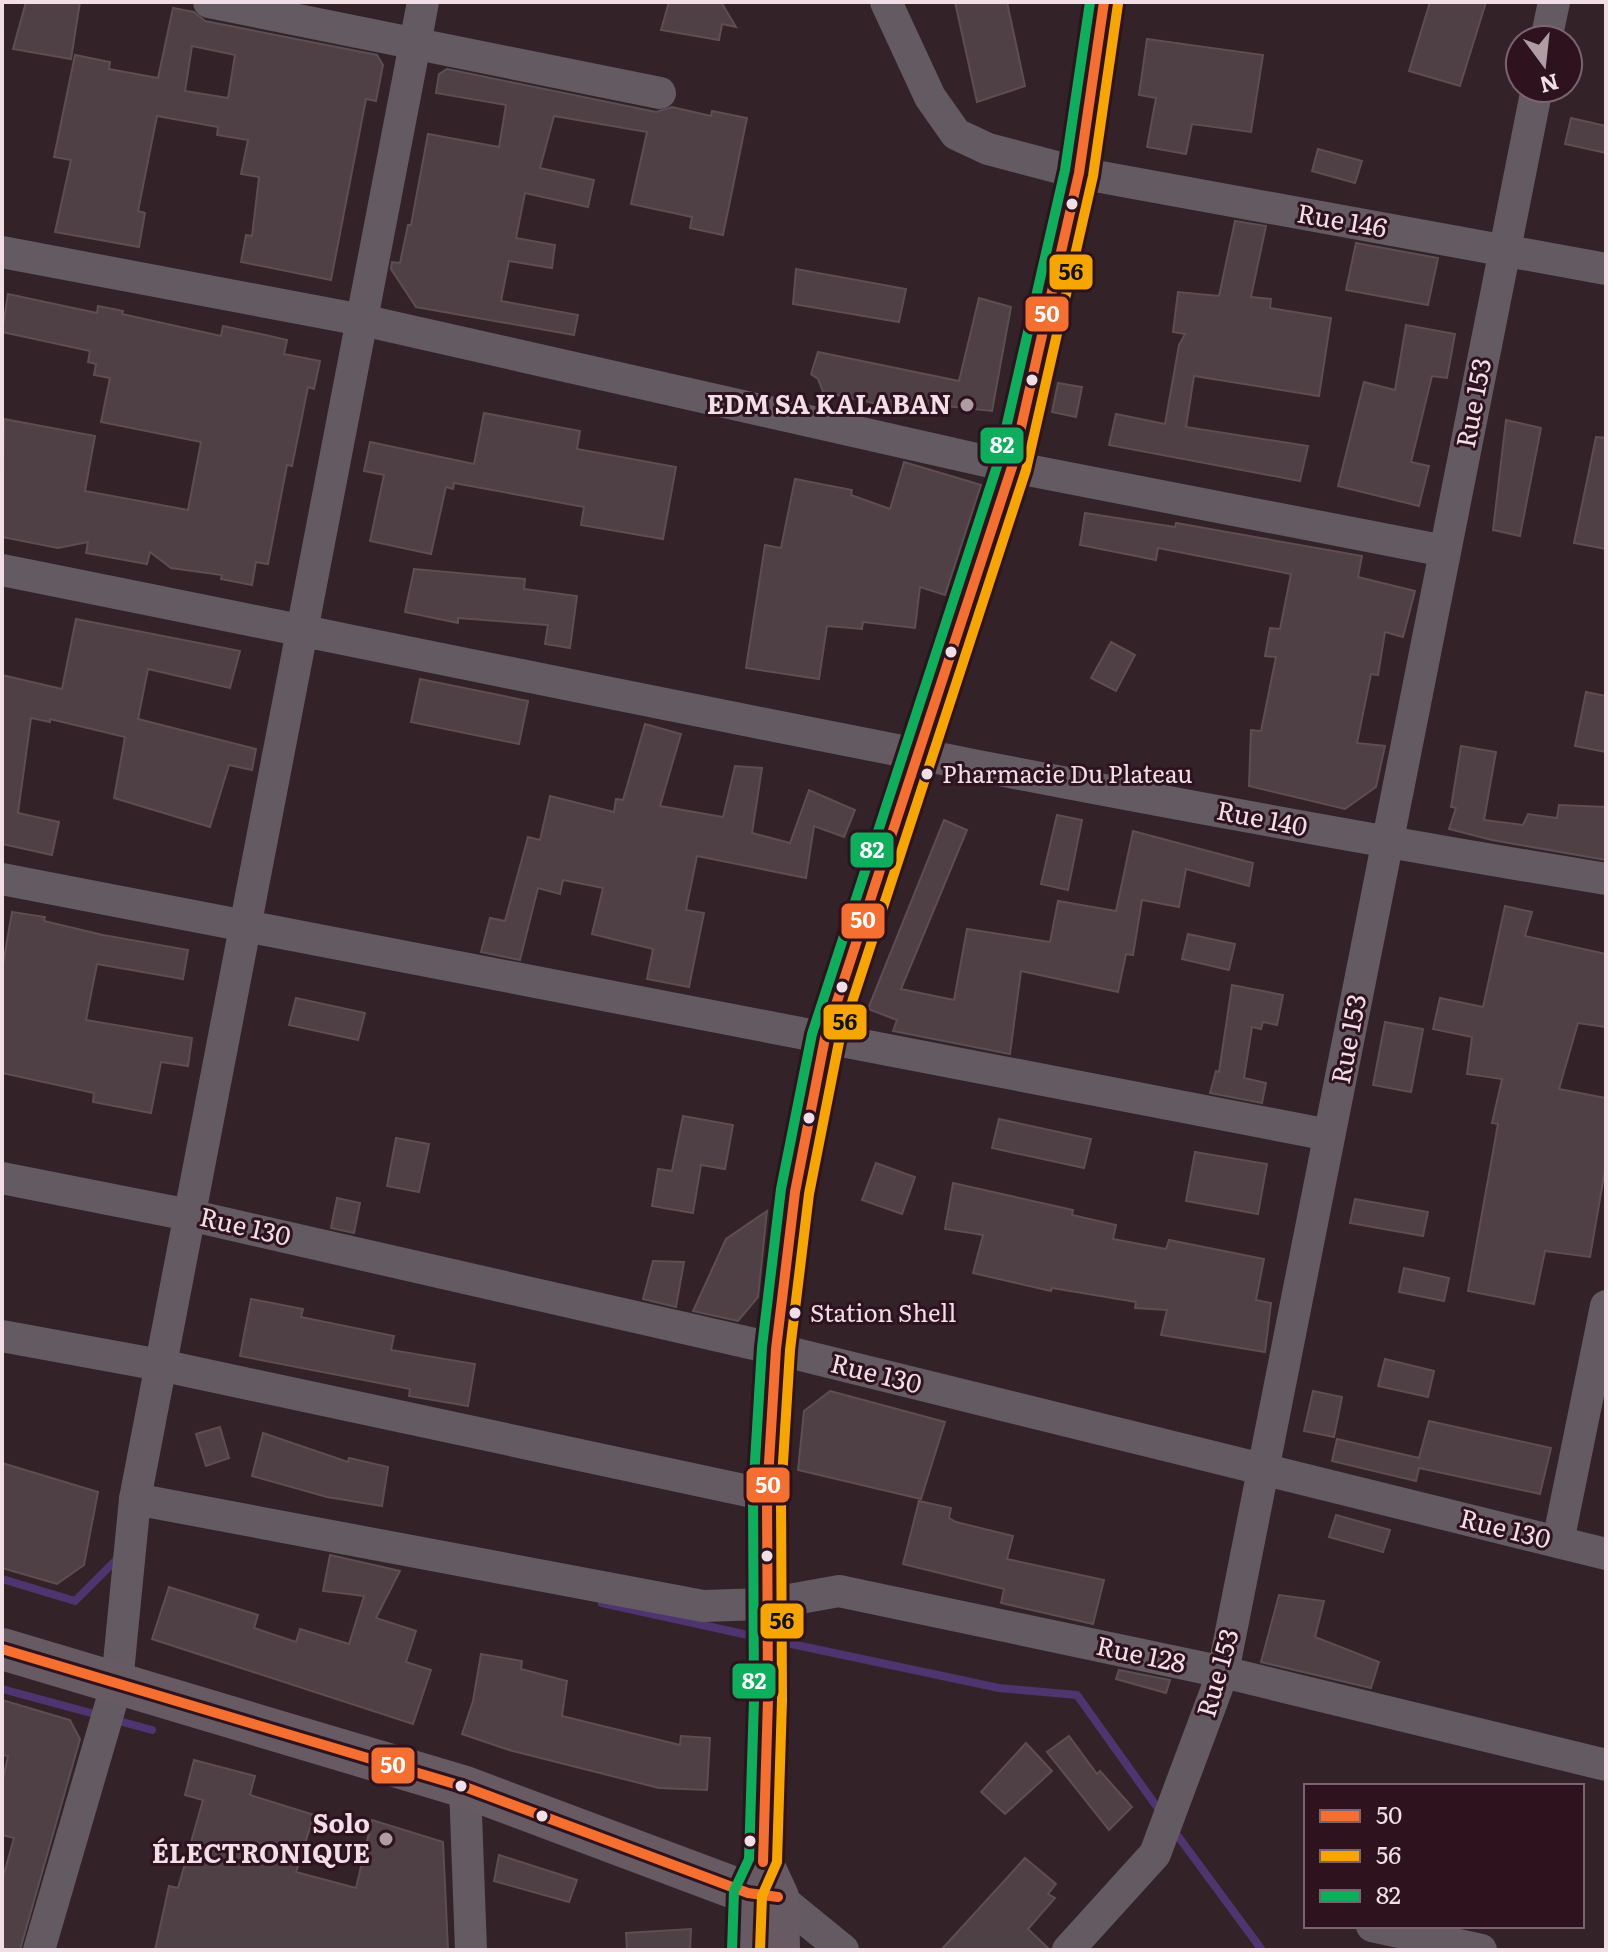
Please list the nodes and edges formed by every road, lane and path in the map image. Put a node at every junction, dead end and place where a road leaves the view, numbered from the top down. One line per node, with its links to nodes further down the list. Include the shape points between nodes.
1 (209, 2): 7 (street)
2 (423, 2): 7 (street)
3 (886, 2): 10 (street, Rue 146, via 930,97 956,134 988,149)
4 (1104, 2): 10 (main road)
5 (1554, 2): 6 (street)
6 (1549, 24)
7 (415, 44): 8 (street); 14 (street)
8 (660, 93)
9 (1534, 104): 11 (street, Rue 153)
10 (1079, 173): 11 (street, Rue 146); 15 (main road)
11 (1505, 250): 13 (street, Rue 146); 16 (street, Rue 153)
12 (2, 252): 14 (street)
13 (1606, 269)
14 (362, 320): 15 (street); 18 (street)
15 (1012, 467): 16 (street); 19 (main road)
16 (1445, 551): 20 (street, Rue 153)
17 (2, 570): 18 (street, Rue 140)
18 (302, 630): 19 (street, Rue 140); 23 (street)
19 (919, 754): 20 (street, Rue 140); 24 (main road)
20 (1387, 843): 22 (street, Rue 140); 25 (street, Rue 153)
21 (2, 879): 23 (street)
22 (1606, 879)
23 (245, 926): 24 (street); 27 (street)
24 (825, 1038): 25 (street); 30 (main road, via 795,1192)
25 (1329, 1135): 32 (street, Rue 153)
26 (2, 1178): 27 (street, Rue 130)
27 (189, 1215): 30 (street, Rue 130); 31 (street)
28 (1606, 1306): 35 (street)
29 (2, 1336): 31 (street)
30 (776, 1349): 32 (street, Rue 130); 33 (main road)
31 (160, 1365): 33 (street); 34 (street)
32 (1263, 1468): 35 (street, Rue 130); 39 (street, Rue 153)
33 (767, 1495): 37 (main road)
34 (135, 1499): 37 (street, Rue 128); 40 (street)
35 (1558, 1542): 36 (street, Rue 130)
36 (1606, 1554)
37 (768, 1619): 39 (street, Rue 128, via 839,1591); 43 (main road)
38 (2, 1649): 40 (main road)
39 (1223, 1672): 41 (street, Rue 128); 50 (street, Rue 153, via 1155,1854)
40 (117, 1683): 42 (main road); 45 (street)
41 (1606, 1765)
42 (465, 1787): 43 (main road); 46 (street)
43 (763, 1884): 47 (main road); 48 (main road); 49 (street)
44 (1381, 1928): 51 (street)
45 (39, 1950)
46 (471, 1950)
47 (746, 1950)
48 (779, 1950)
49 (843, 1950)
50 (1068, 1950)
51 (1481, 1950)

